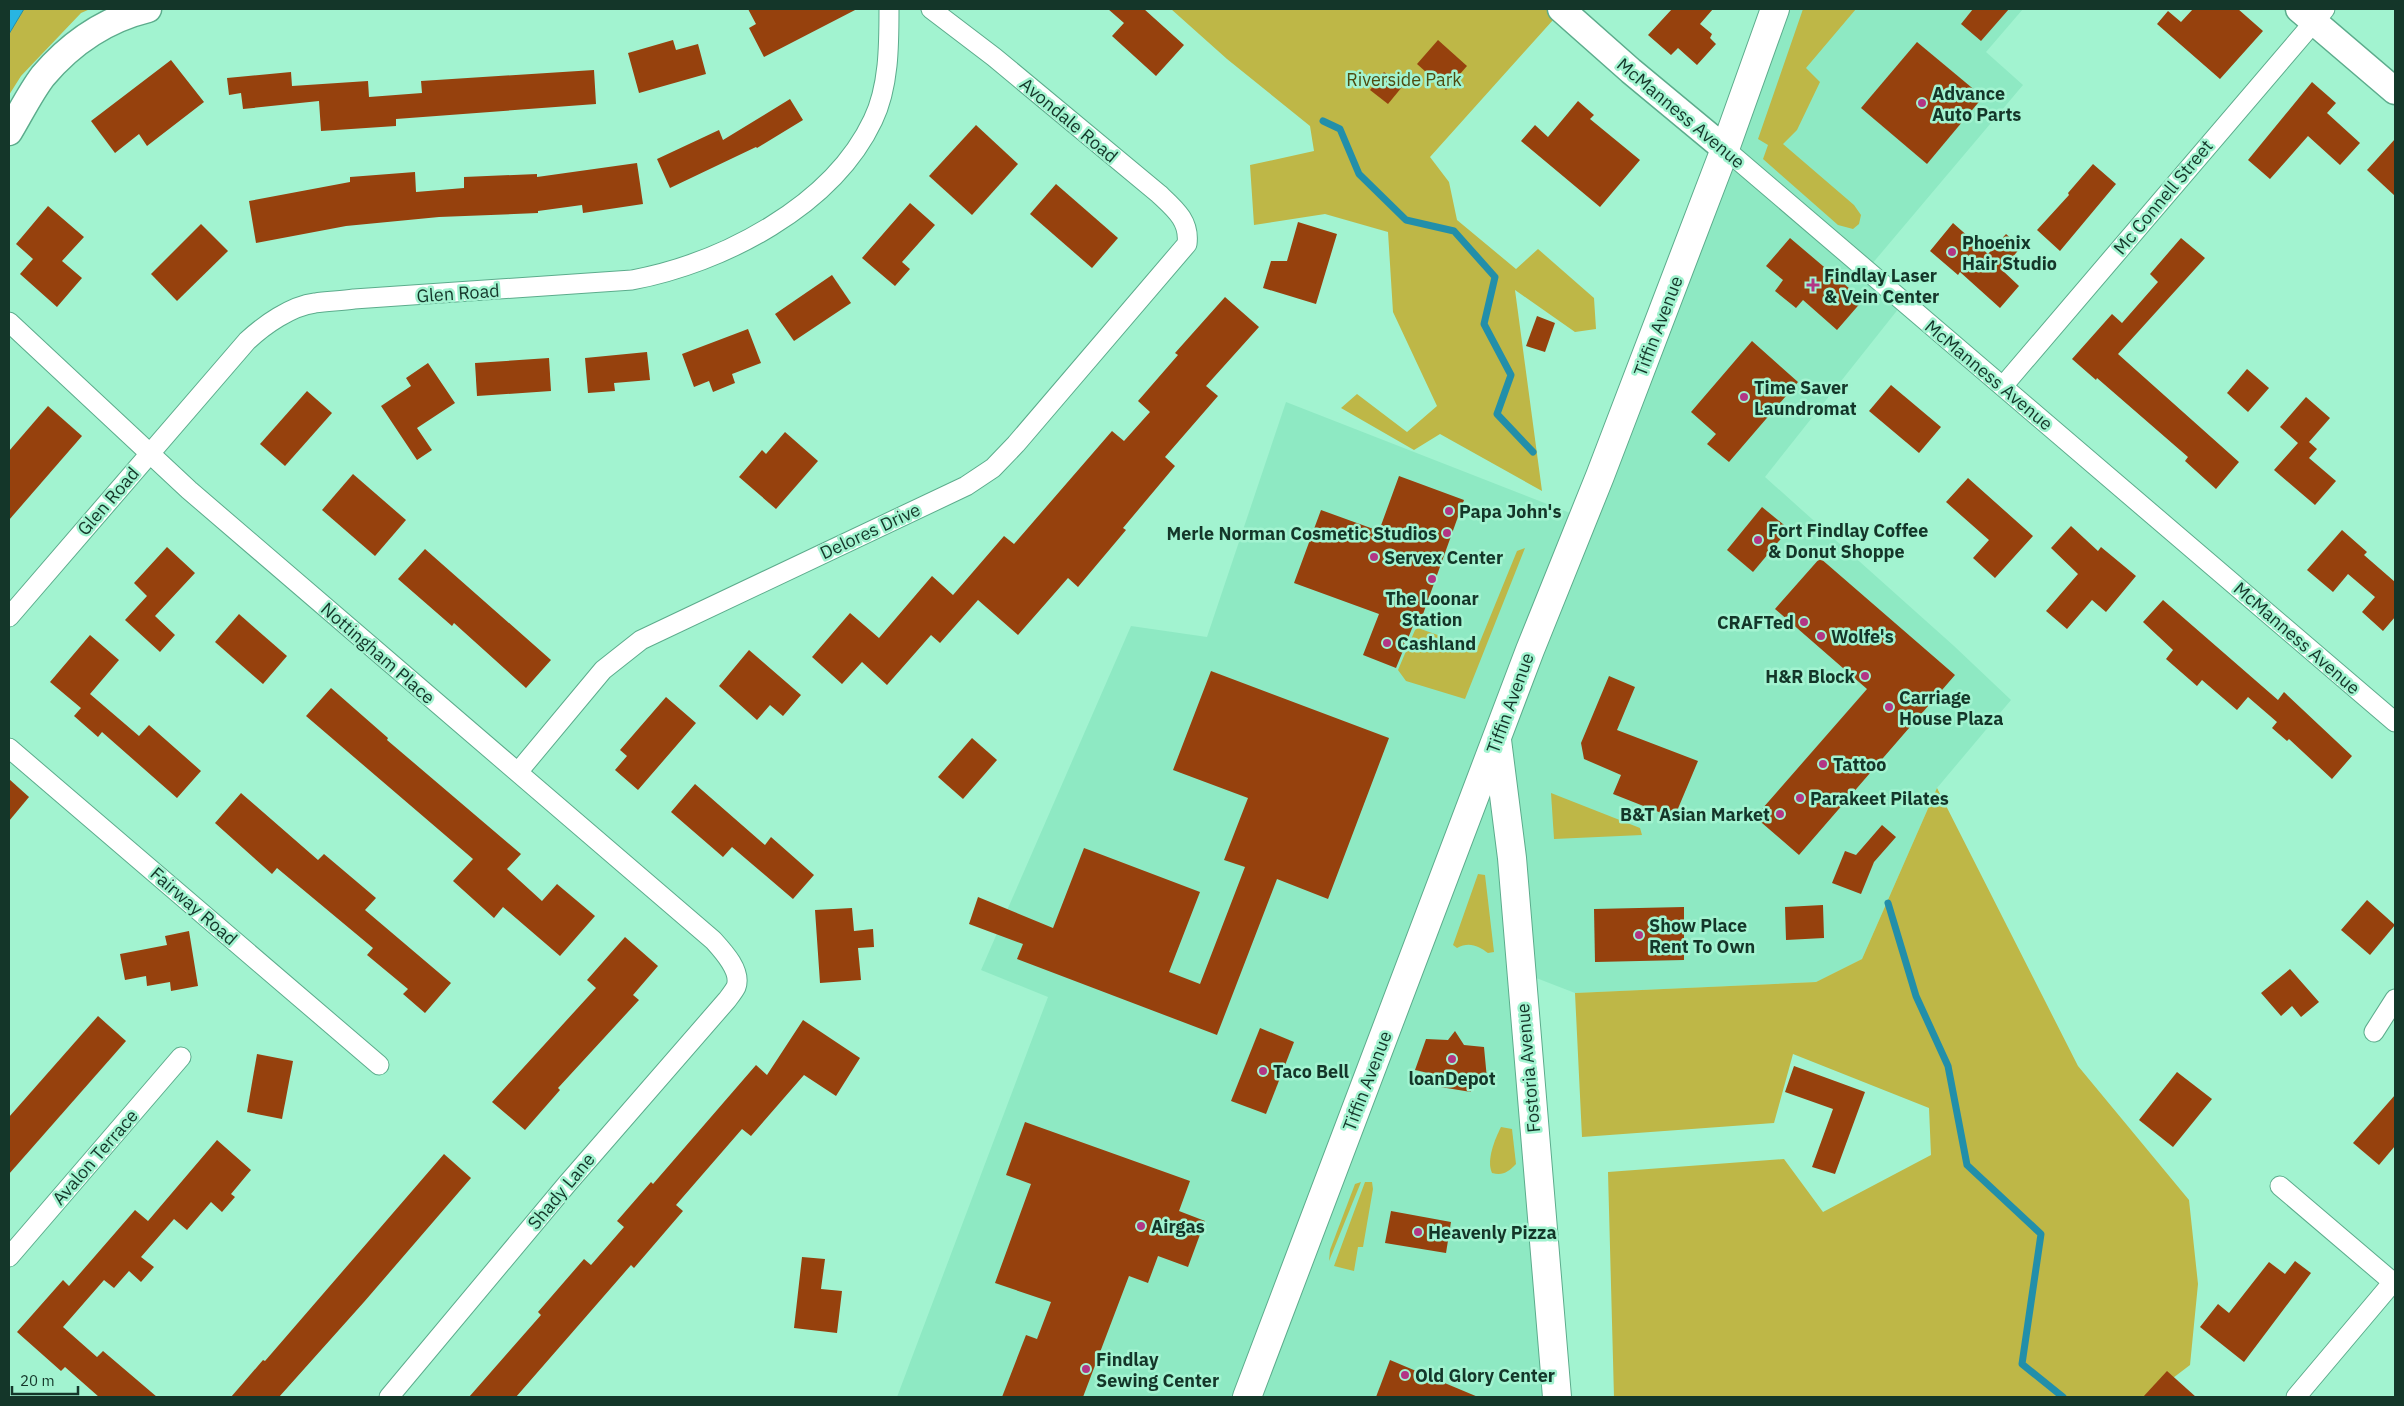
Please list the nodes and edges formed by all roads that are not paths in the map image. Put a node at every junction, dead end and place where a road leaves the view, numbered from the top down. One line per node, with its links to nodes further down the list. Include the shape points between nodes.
1 (148, 9): 8 (street, via 109,22 66,52 43,77)
2 (889, 9): 13 (street, Glen Road, via 883,89 873,121 857,148 811,197 742,243 697,264 632,280 316,303 301,307 272,322 247,341)
3 (931, 9): 10 (street, Avondale Road, via 1159,194 1184,222 1189,231)
4 (1560, 9): 9 (street, McManness Avenue)
5 (1775, 9): 9 (main road, Tiffin Avenue)
6 (2312, 13): 7 (street); 12 (street, Mc Connell Street)
7 (2395, 91)
8 (9, 132)
9 (1725, 149): 12 (street, McManness Avenue); 16 (main road, Tiffin Avenue)
10 (1187, 244): 18 (street, Delores Drive, via 993,468 966,486 641,640 602,670)
11 (9, 322): 13 (street, Nottingham Place)
12 (2003, 386): 15 (street, McManness Avenue)
13 (150, 453): 14 (street, Glen Road); 18 (street, Nottingham Place)
14 (9, 616)
15 (2395, 722)
16 (1497, 740): 28 (main road, Tiffin Avenue); 29 (main road, Fostoria Avenue, via 1512,858)
17 (9, 748): 23 (street, Fairway Road)
18 (518, 772): 19 (street, Nottingham Place, via 713,940 735,971)
19 (736, 987): 27 (street, Shady Lane)
20 (2395, 1000): 21 (street)
21 (2374, 1032)
22 (181, 1057): 25 (street, Avalon Terrace)
23 (379, 1065)
24 (2280, 1186): 26 (street)
25 (9, 1257)
26 (2394, 1283): 30 (street)
27 (389, 1397)
28 (1247, 1397)
29 (1556, 1397)
30 (2296, 1397)

